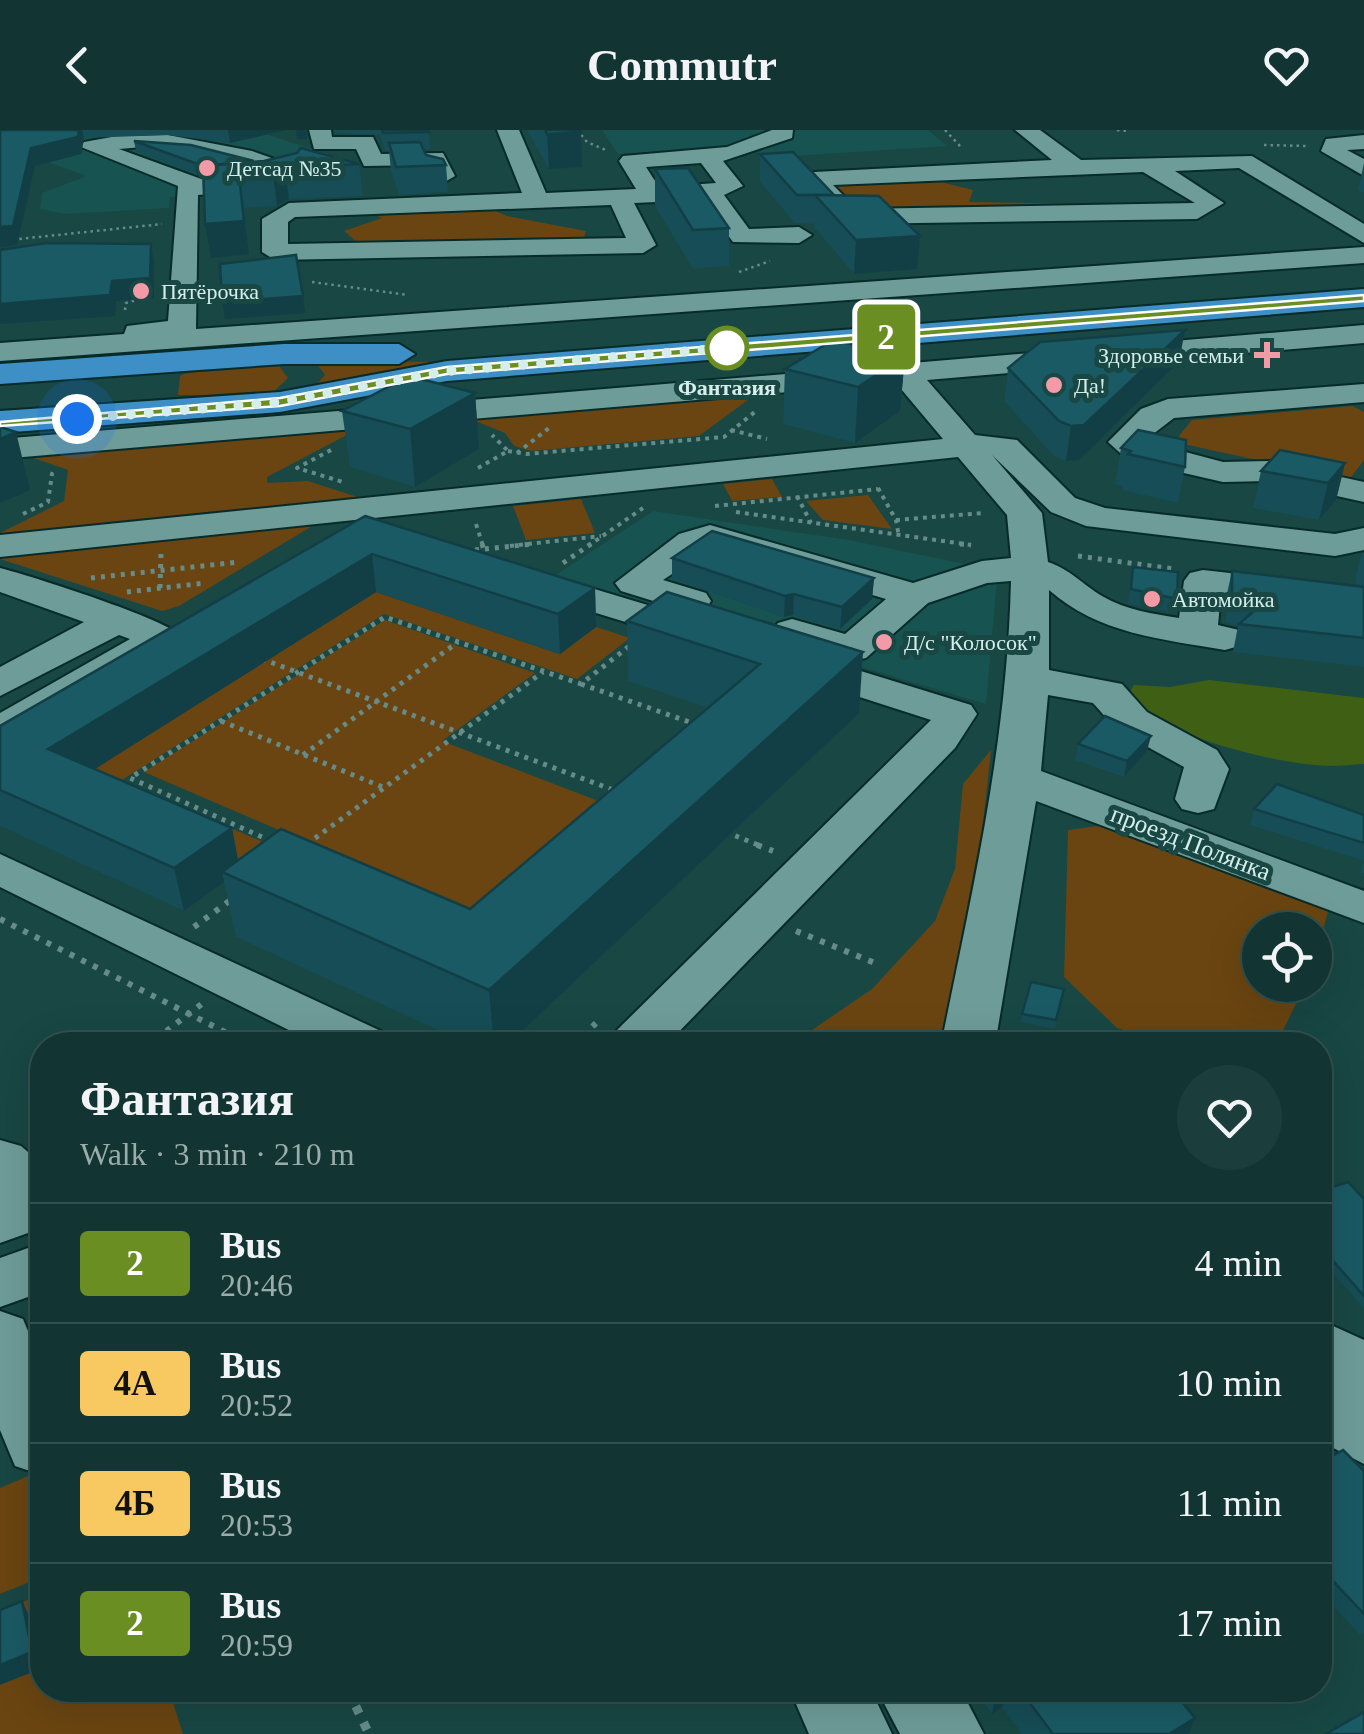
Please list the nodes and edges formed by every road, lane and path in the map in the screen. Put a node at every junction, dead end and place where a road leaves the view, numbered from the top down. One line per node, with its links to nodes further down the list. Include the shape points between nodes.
1 (320, 130): 18 (street, via 322,144 365,142 372,162 434,158 440,176)
2 (508, 130): 18 (street)
3 (577, 130): 12 (path)
4 (742, 130): 8 (street)
5 (1026, 130): 16 (street)
6 (1117, 130): 7 (path)
7 (1128, 131): 14 (street)
8 (789, 132): 13 (street)
9 (1364, 142): 11 (street, via 1334,144)
10 (1237, 148): 11 (path, via 1295,143); 14 (street); 25 (street)
11 (1332, 152): 17 (street)
12 (614, 154)
13 (708, 156): 20 (street, via 731,186); 21 (street, via 631,160)
14 (1175, 162): 15 (street)
15 (1147, 164): 16 (street); 24 (street, via 1212,204 1198,212)
16 (1075, 166): 24 (street, via 814,179)
17 (1364, 169)
18 (528, 171): 22 (street)
19 (202, 187): 19 (street, via 91,150 92,147 172,133 293,170 268,182); 28 (street, via 188,190)
20 (708, 192): 21 (street); 26 (street, via 742,237)
21 (652, 196): 23 (street)
22 (536, 197): 23 (street); 23 (street, via 288,210 275,219 266,259 643,245)
23 (619, 198)
24 (850, 217): 26 (street, via 861,230)
25 (1364, 235)
26 (799, 236): 32 (street)
27 (0, 241): 28 (path)
28 (179, 247): 30 (street); 39 (street, via 182,329)
29 (1364, 255): 32 (street)
30 (220, 268)
31 (306, 271): 33 (path)
32 (827, 273): 34 (street)
33 (318, 300)
34 (665, 302): 39 (street); 41 (street)
35 (1358, 306): 36 (main road); 37 (street)
36 (966, 322): 41 (main road); 42 (main road)
37 (1299, 328): 42 (street); 45 (street)
38 (0, 334): 39 (street, via 118,326)
39 (118, 339): 40 (street); 44 (street)
40 (0, 352)
41 (480, 352): 43 (main road)
42 (887, 353): 47 (main road, via 447,371); 51 (street); 52 (street, via 738,384)
43 (284, 354): 44 (main road); 47 (main road, via 304,368 305,383)
44 (197, 359): 46 (main road)
45 (1361, 371): 61 (street, via 1168,409 1124,442 1140,453 1223,472 1269,470)
46 (0, 374)
47 (280, 402): 49 (main road)
48 (761, 408): 54 (path, via 724,437)
49 (0, 422)
50 (479, 432): 54 (path)
51 (970, 447): 60 (street); 67 (street); 74 (street, via 1005,447 1063,505 1099,518 1335,544)
52 (0, 449)
53 (332, 450): 67 (path, via 297,468)
54 (508, 451): 56 (path)
55 (36, 468): 71 (path, via 52,474 48,502)
56 (477, 469)
57 (869, 475): 59 (path)
58 (790, 483): 63 (path)
59 (878, 489): 63 (path); 69 (path)
60 (980, 489): 69 (path, via 994,512); 78 (street, via 1024,513)
61 (1364, 492)
62 (637, 498): 64 (path)
63 (798, 498): 65 (path); 70 (path)
64 (653, 500)
65 (715, 506)
66 (701, 507): 70 (path)
67 (370, 514): 71 (street); 75 (street)
68 (474, 516): 76 (path)
69 (896, 520): 73 (path)
70 (811, 524): 73 (path)
71 (8, 532)
72 (602, 536): 76 (path)
73 (900, 536): 78 (path, via 1006,548)
74 (1364, 539)
75 (304, 553)
76 (487, 558): 76 (path, via 471,550 458,552 488,561); 85 (street)
77 (239, 562): 79 (path)
78 (1019, 568): 81 (street); 82 (street, via 1057,578 1090,605 1118,616 1211,636 1203,581); 91 (street)
79 (75, 579)
80 (0, 580): 83 (street)
81 (914, 595): 85 (street, via 852,649); 85 (street, via 710,536 634,584)
82 (1364, 600)
83 (117, 606): 84 (street); 84 (path); 92 (street)
84 (187, 613): 96 (street)
85 (745, 632): 117 (street, via 956,714 940,739)
86 (637, 640): 93 (path)
87 (458, 642): 89 (path, via 385,617); 90 (path); 94 (path)
88 (250, 655): 89 (path)
89 (296, 672): 94 (path); 95 (path)
90 (544, 672): 93 (path); 97 (path)
91 (1029, 679): 100 (street); 102 (street, via 1107,693 1132,721 1200,759 1208,769)
92 (0, 684)
93 (581, 684): 98 (path, via 704,726)
94 (376, 702): 97 (path); 99 (path)
95 (220, 721): 99 (path); 105 (path, via 130,778)
96 (0, 731)
97 (460, 733): 101 (path); 103 (path, via 624,794)
98 (690, 738)
99 (304, 755): 101 (path)
100 (1018, 778): 110 (street, проезд Полянка); 118 (street)
101 (385, 788): 106 (path)
102 (1198, 798)
103 (610, 806)
104 (712, 828): 107 (path, via 774,850)
105 (280, 844)
106 (296, 852)
107 (760, 863)
108 (0, 868): 115 (street)
109 (233, 898): 112 (path)
110 (1364, 908)
111 (0, 918): 114 (path)
112 (202, 920)
113 (600, 1019): 116 (path)
114 (224, 1032)
115 (337, 1032)
116 (587, 1032)
117 (647, 1032)
118 (970, 1032)
119 (0, 1161): 120 (street, via 15,1170)
120 (28, 1209)
121 (30, 1271): 122 (street)
122 (0, 1282)
123 (0, 1337): 128 (street)
124 (1332, 1354): 125 (street)
125 (1364, 1374)
126 (1332, 1413): 127 (street)
127 (1364, 1436)
128 (27, 1449)
129 (354, 1702): 132 (path)
130 (833, 1702): 133 (street)
131 (923, 1702): 134 (street)
132 (369, 1734)
133 (853, 1734)
134 (945, 1734)

